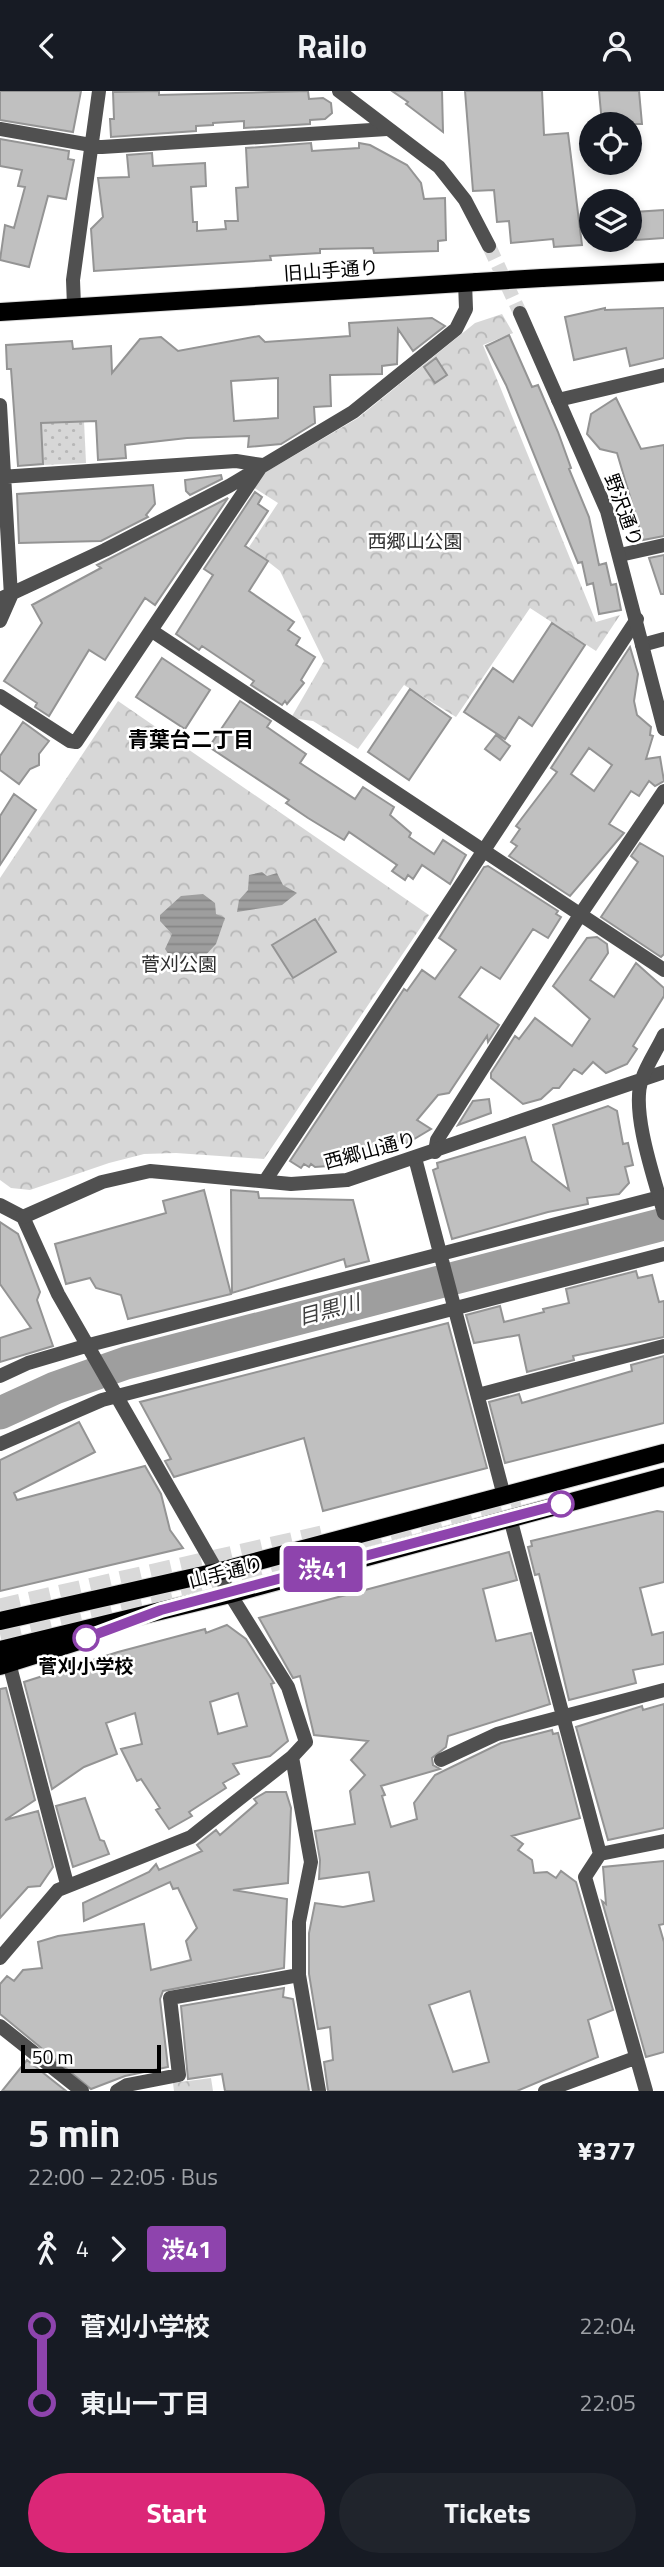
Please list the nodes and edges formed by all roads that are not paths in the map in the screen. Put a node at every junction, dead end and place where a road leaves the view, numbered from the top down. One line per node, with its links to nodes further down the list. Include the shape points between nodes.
1 (99, 91): 5 (street)
2 (339, 91): 4 (street)
3 (0, 129): 5 (street)
4 (387, 129): 5 (street); 6 (street, via 423,153 452,181)
5 (92, 145): 9 (street, via 73,280)
6 (489, 246)
7 (664, 272): 8 (main road, 旧山手通り, bridge)
8 (471, 282): 9 (main road, 旧山手通り); 15 (street, via 456,329 353,412)
9 (74, 306): 10 (main road, 旧山手通り)
10 (0, 311)
11 (520, 313): 13 (street, 野沢通り)
12 (664, 375): 13 (street)
13 (558, 400): 18 (street, 野沢通り, via 603,502)
14 (0, 405): 16 (street)
15 (262, 465): 16 (street, via 236,461); 19 (street, via 130,537); 22 (street)
16 (3, 477): 19 (street)
17 (664, 545): 18 (street)
18 (620, 555): 20 (street, 野沢通り)
19 (5, 597): 21 (street)
20 (637, 619): 24 (street, 野沢通り); 28 (street)
21 (0, 621)
22 (152, 631): 25 (street, via 76,742); 28 (street)
23 (664, 639): 24 (street)
24 (642, 645): 26 (street, 野沢通り)
25 (0, 696)
26 (664, 729)
27 (664, 791): 29 (street)
28 (484, 851): 29 (street); 36 (street)
29 (580, 915): 30 (street); 34 (street, via 437,1140)
30 (664, 970)
31 (664, 1035): 33 (street)
32 (664, 1072): 33 (street, 西郷山通り)
33 (641, 1080): 34 (street, 西郷山通り); 37 (street, via 639,1105)
34 (435, 1152): 35 (street, 西郷山通り)
35 (415, 1158): 36 (street, 西郷山通り, via 348,1179 309,1184); 41 (street)
36 (265, 1181): 39 (street, 西郷山通り, via 162,1171 138,1173 87,1187)
37 (662, 1202): 41 (street)
38 (0, 1205): 39 (street)
39 (23, 1217): 44 (street, via 58,1294)
40 (664, 1254): 42 (street)
41 (443, 1257): 42 (street); 44 (street)
42 (455, 1303): 46 (street); 47 (street)
43 (664, 1346): 47 (street)
44 (91, 1348): 45 (street, via 28,1363); 46 (street)
45 (0, 1376)
46 (117, 1393): 48 (street); 53 (street)
47 (478, 1395): 51 (street)
48 (0, 1444)
49 (664, 1453): 51 (main road, 山手通り)
50 (664, 1477): 52 (main road, 山手通り)
51 (504, 1496): 53 (main road, 山手通り)
52 (510, 1518): 54 (main road, 山手通り); 58 (street)
53 (217, 1571): 54 (street); 55 (main road, 山手通り)
54 (230, 1594): 56 (main road, 山手通り); 59 (street, via 288,1687 306,1742)
55 (0, 1621)
56 (3, 1654): 63 (street)
57 (664, 1690): 58 (street)
58 (564, 1717): 60 (street, via 497,1734); 62 (street)
59 (292, 1757): 63 (street, via 191,1837); 65 (street, via 311,1863 299,1922)
60 (441, 1760)
61 (664, 1841): 62 (street)
62 (600, 1854): 67 (street, via 585,1877)
63 (67, 1884): 64 (street)
64 (0, 1958)
65 (299, 1975): 69 (street, via 170,1998 179,2075); 70 (street)
66 (0, 2026): 68 (street)
67 (635, 2058): 71 (street); 72 (street)
68 (82, 2091)
69 (117, 2091)
70 (319, 2091)
71 (545, 2091)
72 (646, 2091)

